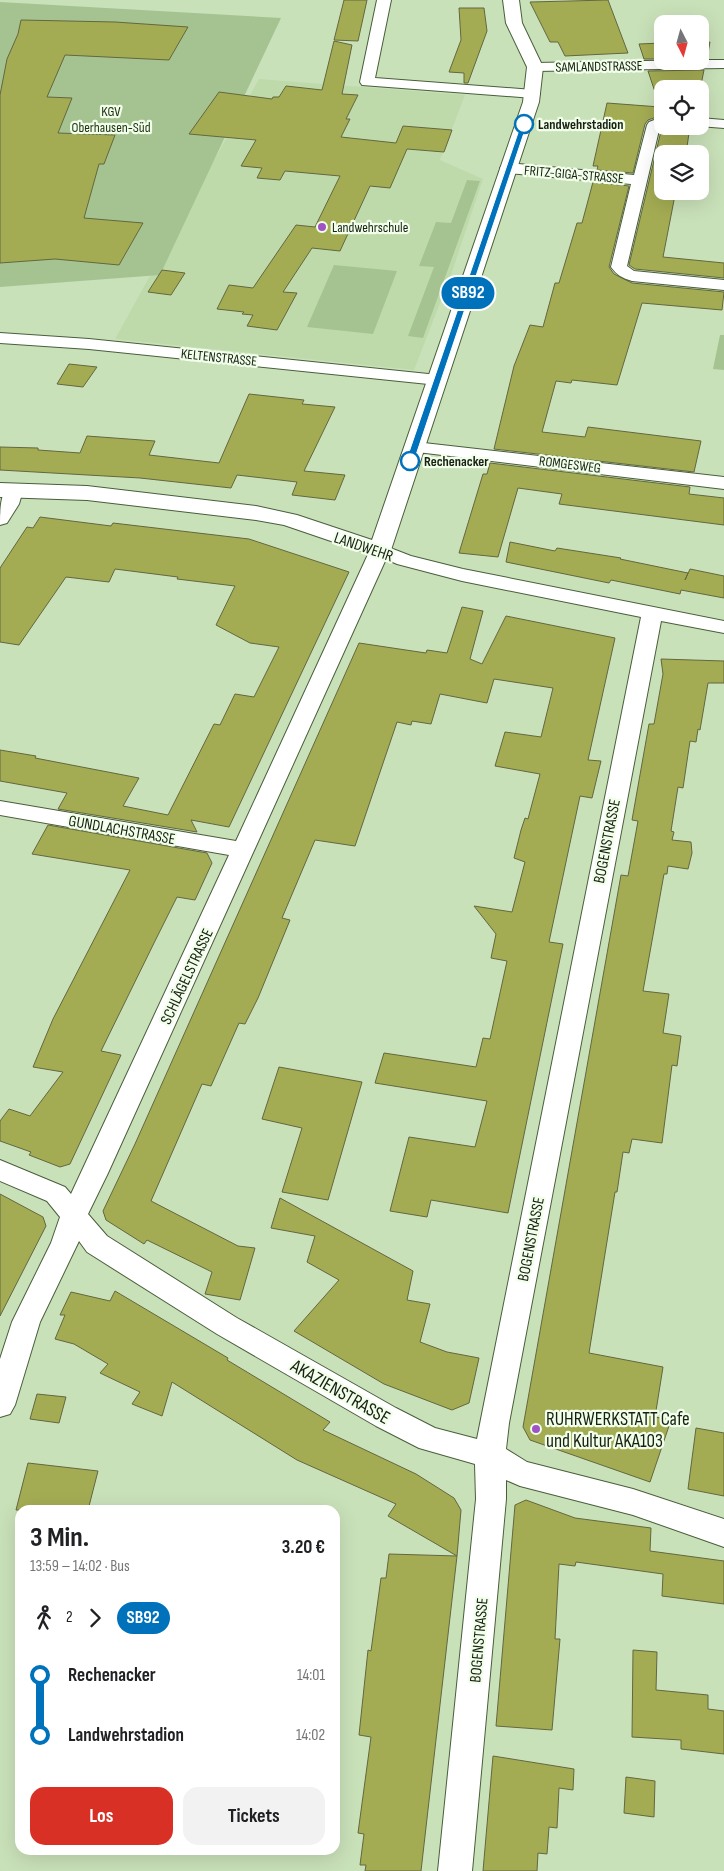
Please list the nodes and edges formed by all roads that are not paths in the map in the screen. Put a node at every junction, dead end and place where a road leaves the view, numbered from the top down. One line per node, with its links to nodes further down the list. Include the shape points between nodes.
1 (384, 0): 5 (street, via 366,82)
2 (511, 0): 4 (street, via 514,23)
3 (724, 64): 4 (street, SAMLANDSTRASSE)
4 (535, 67): 5 (street)
5 (532, 94): 9 (street)
6 (709, 123): 7 (street)
7 (724, 124)
8 (654, 125): 10 (street, FRITZ-GIGA-STRASSE)
9 (508, 168): 10 (street, FRITZ-GIGA-STRASSE); 13 (street)
10 (639, 180): 11 (street, FRITZ-GIGA-STRASSE, via 620,270 640,277)
11 (724, 285)
12 (0, 338): 13 (street, KELTENSTRASSE, via 81,343)
13 (438, 380): 14 (street)
14 (415, 448): 15 (street, ROMGESWEG); 18 (street)
15 (724, 483)
16 (7, 490): 17 (street, via 10,504); 18 (street, LANDWEHR, via 87,493 256,513 289,520)
17 (0, 519)
18 (380, 550): 19 (street, LANDWEHR, via 462,575); 22 (street, SCHLÄGELSTRASSE)
19 (652, 614): 20 (street, LANDWEHR); 26 (street, BOGENSTRASSE)
20 (724, 627)
21 (0, 808): 22 (street, GUNDLACHSTRASSE)
22 (244, 850): 24 (street, SCHLÄGELSTRASSE, via 96,1173)
23 (0, 1170): 24 (street, AKAZIENSTRASSE, via 56,1194)
24 (74, 1214): 25 (street, SCHLÄGELSTRASSE, via 66,1243 26,1322); 26 (street, AKAZIENSTRASSE, via 97,1244 235,1331 429,1439)
25 (0, 1406)
26 (490, 1455): 27 (street, AKAZIENSTRASSE, via 520,1473 632,1502); 28 (street, BOGENSTRASSE, via 491,1499)
27 (724, 1533)
28 (456, 1871)

